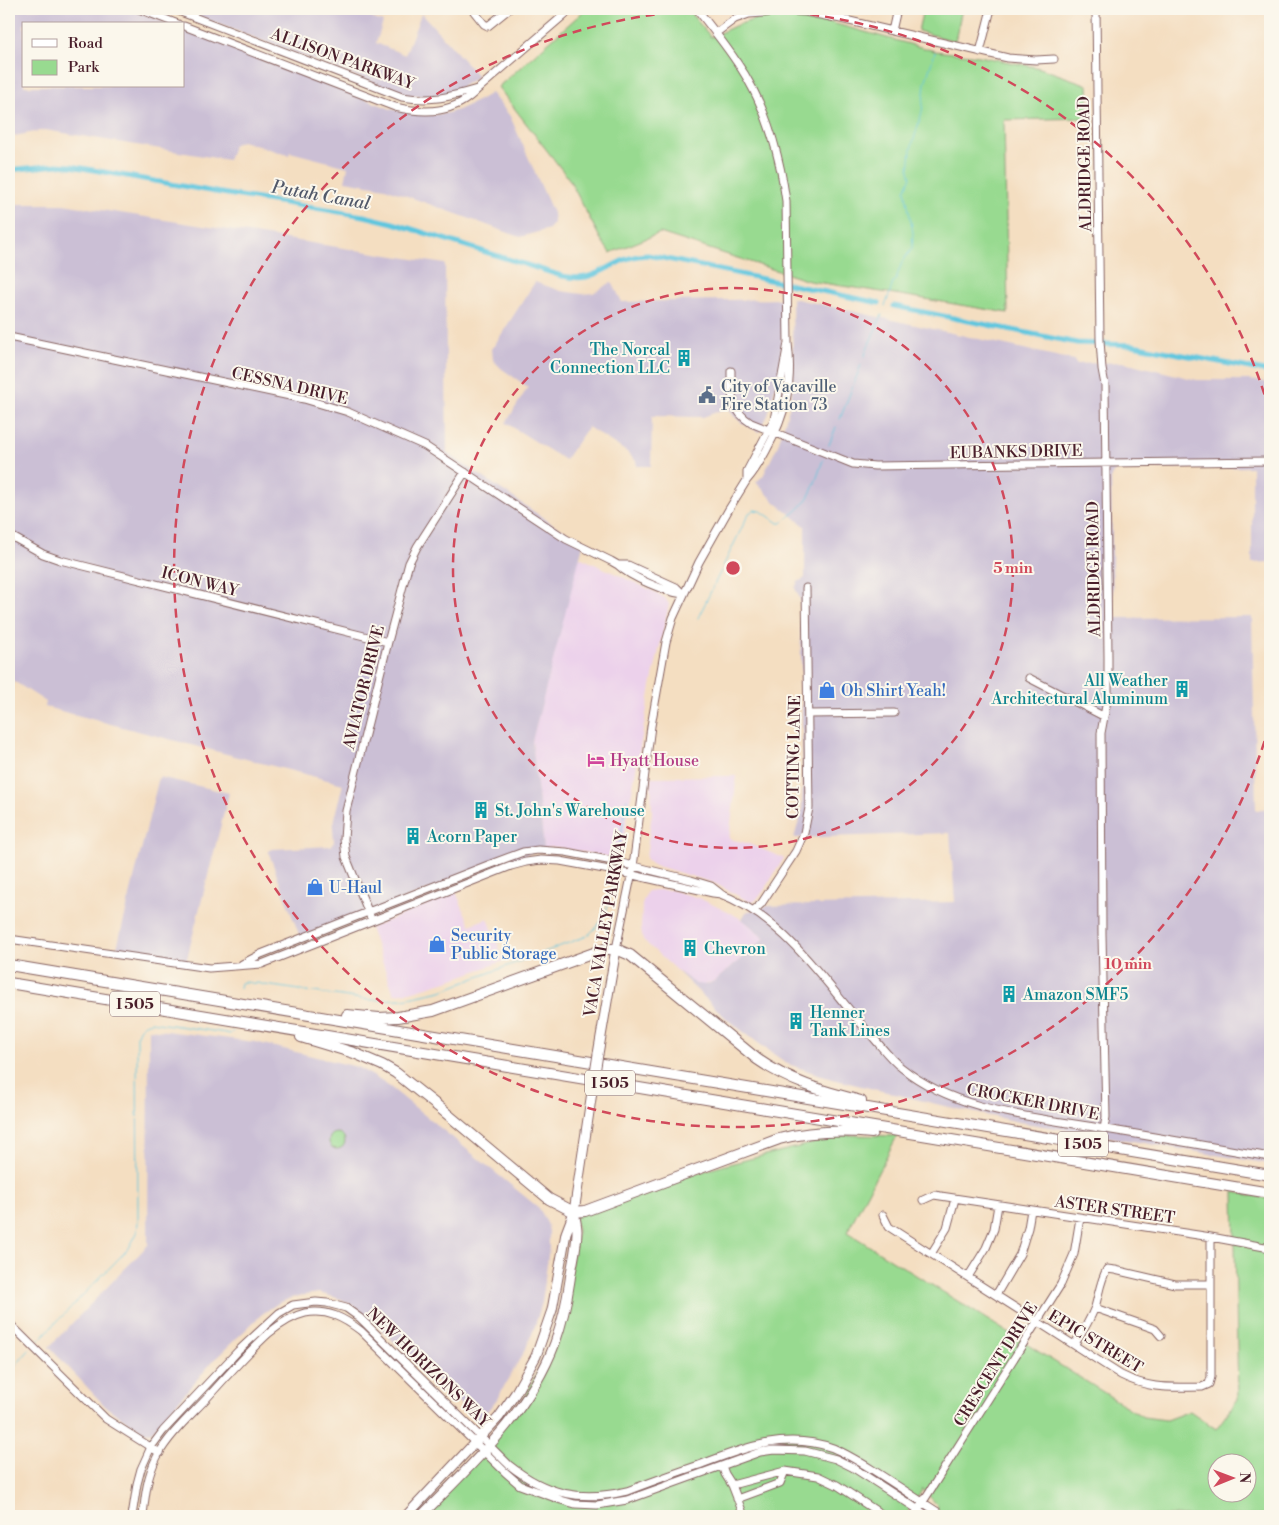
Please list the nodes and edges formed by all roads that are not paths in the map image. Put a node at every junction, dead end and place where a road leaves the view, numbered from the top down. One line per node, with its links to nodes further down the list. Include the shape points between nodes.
1 (140, 9): 13 (street)
2 (173, 9): 19 (street, ALLISON PARKWAY, via 402,97 445,98)
3 (472, 9): 4 (street, via 488,26)
4 (509, 9)
5 (570, 9): 19 (street, ALLISON PARKWAY)
6 (697, 9): 16 (street, VACA VALLEY PARKWAY)
7 (843, 9): 12 (street)
8 (896, 9): 15 (street)
9 (991, 9): 17 (street)
10 (1096, 9): 24 (street, ALDRIDGE ROAD, via 1100,344 1105,385)
11 (788, 10): 12 (street); 16 (street, via 749,14 735,19)
12 (841, 19): 15 (street)
13 (173, 22)
14 (185, 26): 19 (street, ALLISON PARKWAY, via 377,101 411,111 443,110 460,104)
15 (892, 31): 17 (street)
16 (716, 33): 22 (street, VACA VALLEY PARKWAY, via 754,91 767,120 783,179 788,343)
17 (980, 52): 18 (street, via 1013,59)
18 (1054, 59)
19 (478, 89)
20 (9, 338): 25 (street, CESSNA DRIVE, via 334,408 425,446)
21 (731, 371): 22 (street, EUBANKS DRIVE, via 732,397 738,413 751,423)
22 (772, 431): 24 (street, EUBANKS DRIVE, via 853,464 868,466); 28 (street, VACA VALLEY PARKWAY, via 747,471 747,480)
23 (1270, 461): 24 (street, EUBANKS DRIVE)
24 (1106, 463): 33 (street, ALDRIDGE ROAD, via 1108,695)
25 (465, 472): 28 (street, CESSNA DRIVE, via 554,532 618,565 625,572); 29 (street, AVIATOR DRIVE, via 409,563)
26 (9, 535): 29 (street, ICON WAY, via 60,560)
27 (806, 588): 32 (street, COTTING LANE)
28 (683, 594): 35 (street, VACA VALLEY PARKWAY, via 666,642)
29 (388, 642): 40 (street, AVIATOR DRIVE, via 344,825 346,857)
30 (1029, 678): 33 (street)
31 (894, 713): 32 (street)
32 (808, 714): 39 (street, COTTING LANE, via 809,808 804,833 796,851)
33 (1103, 716): 50 (street, ALDRIDGE ROAD)
34 (546, 850): 35 (street, CROCKER DRIVE); 36 (street, via 545,855 512,863); 40 (street, CROCKER DRIVE, via 509,857)
35 (632, 867): 37 (street, VACA VALLEY PARKWAY); 38 (street, CROCKER DRIVE, via 698,882)
36 (492, 874): 37 (street, CROCKER DRIVE, via 541,860); 41 (street)
37 (631, 875): 38 (street, CROCKER DRIVE); 43 (street, VACA VALLEY PARKWAY)
38 (721, 894): 39 (street, CROCKER DRIVE)
39 (754, 910): 50 (street, CROCKER DRIVE, via 796,946 889,1056 925,1084 956,1099 992,1110)
40 (369, 912): 41 (street, AVIATOR DRIVE); 45 (street, CROCKER DRIVE)
41 (372, 921): 45 (street, via 262,964)
42 (9, 939): 45 (street, via 209,968)
43 (616, 949): 47 (highway, via 605,949 451,1006 416,1015 363,1017); 49 (highway, via 630,954 769,1067 812,1088); 59 (main road, VACA VALLEY PARKWAY, bridge)
44 (9, 965): 47 (highway, I 505)
45 (237, 966)
46 (9, 983): 48 (highway, I 505)
47 (253, 1006): 49 (highway, I 505)
48 (261, 1025): 51 (highway, I 505); 59 (highway, via 354,1053 396,1073 550,1199)
49 (895, 1112): 53 (highway, I 505)
50 (1104, 1128): 52 (street, CROCKER DRIVE)
51 (959, 1141): 54 (highway, I 505); 59 (highway, via 843,1131 795,1135 585,1211)
52 (1270, 1157)
53 (1270, 1175)
54 (1270, 1193)
55 (955, 1199): 56 (street, ASTER STREET, via 934,1195); 57 (street, ASTER STREET); 64 (street, via 947,1228)
56 (923, 1200)
57 (998, 1205): 58 (street, ASTER STREET); 65 (street, via 994,1229)
58 (1031, 1210): 61 (street, ASTER STREET); 67 (street, via 1020,1254)
59 (574, 1212): 73 (main road, VACA VALLEY PARKWAY, via 566,1233 552,1310 536,1356 508,1405); 75 (main road, VACA VALLEY PARKWAY, via 577,1232 555,1344 531,1391)
60 (883, 1215): 64 (street, EPIC STREET, via 890,1226)
61 (1080, 1218): 62 (street, ASTER STREET); 69 (street, CRESCENT DRIVE, via 1074,1254 1061,1284)
62 (1211, 1237): 63 (street, ASTER STREET); 66 (street, EPIC STREET)
63 (1270, 1248)
64 (931, 1254): 65 (street, EPIC STREET)
65 (968, 1277): 67 (street, EPIC STREET)
66 (1210, 1284): 68 (street, via 1175,1284 1107,1270); 72 (street, EPIC STREET, via 1209,1384 1202,1387 1158,1387 1135,1382)
67 (996, 1295): 69 (street, EPIC STREET)
68 (1095, 1308): 71 (street, via 1155,1329); 72 (street)
69 (1038, 1322): 72 (street, EPIC STREET); 81 (street, CRESCENT DRIVE)
70 (9, 1323): 74 (street, via 106,1418)
71 (1161, 1336)
72 (1074, 1345)
73 (478, 1440): 74 (street, NEW HORIZONS WAY, via 360,1318 346,1308 316,1302 293,1305 279,1313 238,1351); 75 (street); 76 (street, NEW HORIZONS WAY, via 361,1331 337,1315 317,1312 294,1316 270,1333 191,1414); 85 (main road, VACA VALLEY PARKWAY)
74 (151, 1447): 76 (street); 83 (street, NEW HORIZONS WAY, via 141,1469)
75 (486, 1449): 77 (street, via 520,1485 582,1505 627,1500); 81 (street, via 526,1479 557,1491 595,1496 627,1491 762,1443 810,1443 851,1457); 86 (main road, VACA VALLEY PARKWAY)
76 (160, 1453): 84 (street, NEW HORIZONS WAY, via 146,1486)
77 (722, 1466): 79 (street); 82 (street, via 760,1452 805,1450 852,1466)
78 (785, 1471): 79 (street); 80 (street, via 780,1483); 88 (street, via 824,1479)
79 (732, 1485): 80 (street)
80 (737, 1499): 87 (street)
81 (923, 1502): 82 (street, CRESCENT DRIVE); 91 (street)
82 (918, 1510): 89 (street, CRESCENT DRIVE); 90 (street)
83 (132, 1516)
84 (143, 1516)
85 (406, 1516)
86 (421, 1516)
87 (744, 1516)
88 (884, 1516)
89 (914, 1516)
90 (928, 1516)
91 (944, 1516)

